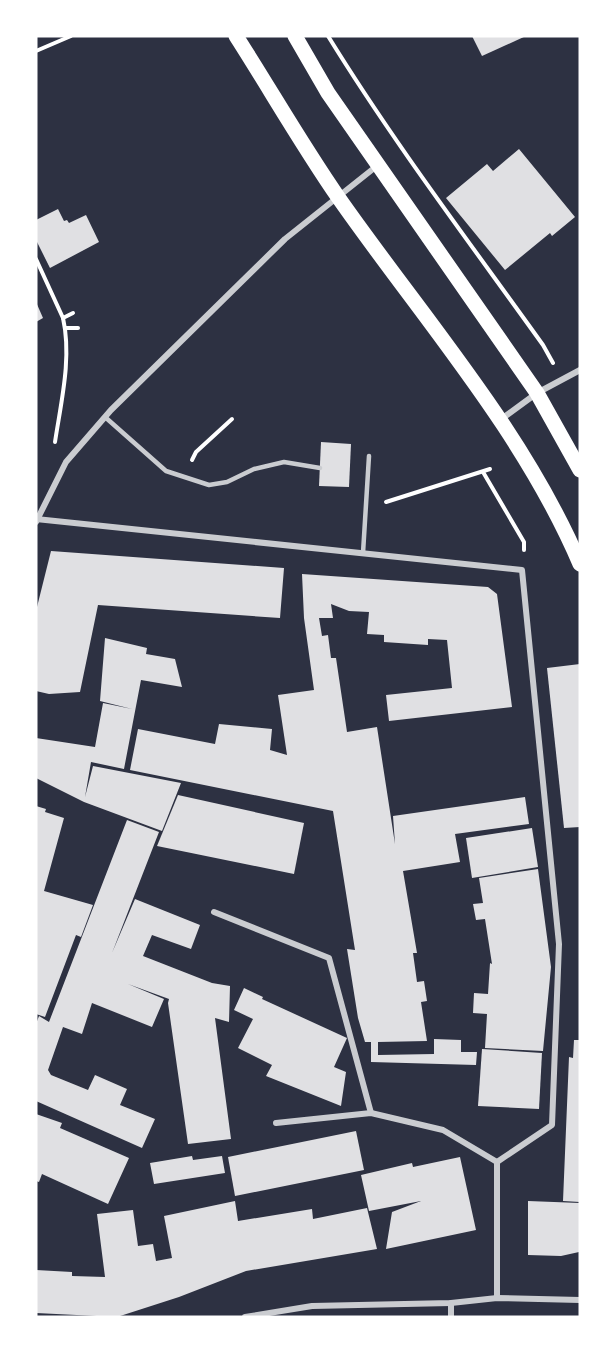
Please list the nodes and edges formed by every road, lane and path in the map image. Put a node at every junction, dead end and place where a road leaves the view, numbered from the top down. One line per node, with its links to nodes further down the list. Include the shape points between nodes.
1 (71, 36): 5 (path)
2 (236, 36): 7 (main road)
3 (295, 36): 6 (main road, via 328,93)
4 (328, 36): 13 (path, via 410,160)
5 (36, 51)
6 (378, 165): 7 (street); 15 (main road)
7 (338, 197): 16 (street, via 285,239); 18 (main road)
8 (37, 257): 10 (path)
9 (73, 313): 10 (path)
10 (63, 318): 11 (path)
11 (65, 328): 12 (path); 20 (path, via 64,385 54,446)
12 (78, 328)
13 (543, 345)
14 (580, 370): 15 (street)
15 (537, 393): 18 (street); 23 (main road)
16 (105, 417): 20 (street); 25 (lane, via 166,471)
17 (232, 419): 25 (path, via 196,452)
18 (500, 420): 30 (main road, via 554,509)
19 (369, 456): 26 (lane)
20 (66, 462): 27 (street)
21 (320, 468): 25 (lane, via 284,462 209,485)
22 (490, 469): 24 (path)
23 (580, 470)
24 (483, 472): 26 (path); 28 (path)
25 (182, 476)
26 (366, 508): 29 (lane)
27 (36, 520): 29 (street)
28 (525, 542)
29 (363, 553): 34 (street, via 522,570 559,944 552,1125)
30 (580, 564)
31 (214, 912): 32 (street, via 329,958)
32 (371, 1113): 33 (street); 34 (street, via 442,1130)
33 (276, 1123)
34 (496, 1162): 35 (street)
35 (497, 1298): 36 (street); 37 (street)
36 (580, 1300)
37 (451, 1303): 38 (street, via 312,1306); 39 (street)
38 (244, 1317)
39 (451, 1317)

